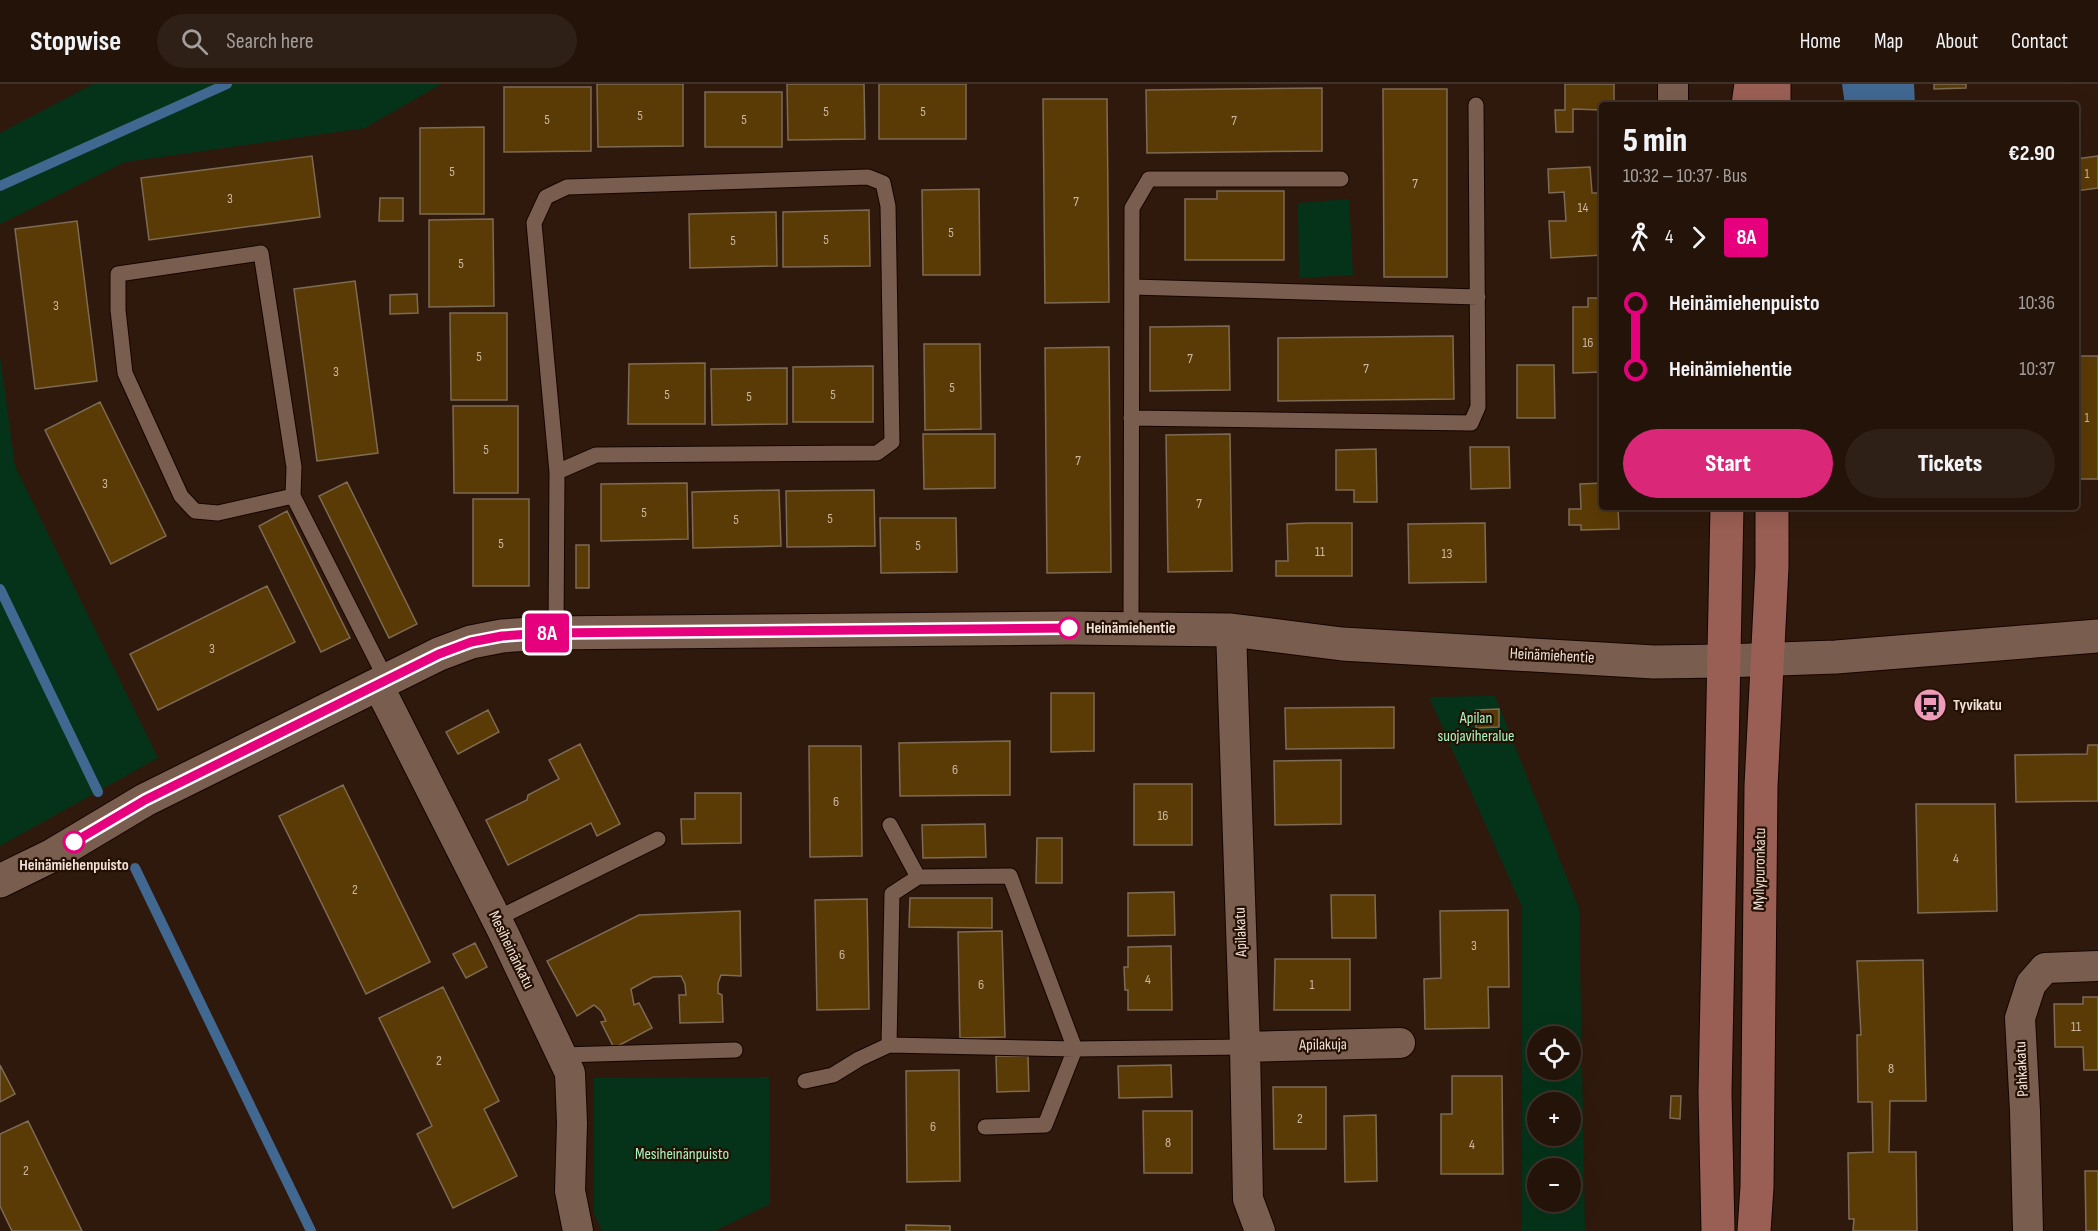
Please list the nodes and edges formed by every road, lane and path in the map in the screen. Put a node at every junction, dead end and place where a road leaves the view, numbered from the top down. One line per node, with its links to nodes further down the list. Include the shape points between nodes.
1 (1673, 84): 4 (street)
2 (1751, 84): 5 (main road)
3 (1774, 84): 6 (main road)
4 (1673, 102)
5 (1748, 102)
6 (1774, 102)
7 (1476, 105): 10 (lane)
8 (1341, 179): 9 (lane, via 1149,179 1132,208)
9 (1132, 287): 10 (lane); 11 (lane)
10 (1478, 297): 11 (lane, via 1478,407 1471,423)
11 (1131, 418): 16 (lane)
12 (557, 472): 12 (lane, via 534,223 546,197 567,187 868,177 883,183 888,206 892,442 877,453 596,455); 18 (lane)
13 (293, 496): 13 (lane, via 294,467 261,253 118,274 125,373 181,496 195,512 218,513); 22 (lane)
14 (1727, 510): 21 (main road)
15 (1773, 510): 20 (main road, Myllypuronkatu)
16 (1131, 629): 17 (street, Heinämiehentie); 18 (street, Heinämiehentie)
17 (1231, 630): 21 (street, Heinämiehentie, via 1342,644 1654,662); 31 (street, Apilakatu)
18 (556, 633): 22 (street, Heinämiehentie, via 471,642)
19 (2098, 636): 20 (street)
20 (1768, 659): 21 (street); 40 (main road, Myllypuronkatu, via 1761,786)
21 (1723, 661): 39 (main road, via 1715,1093)
22 (383, 683): 26 (street, Heinämiehentie, via 145,800 53,855); 27 (street, Mesiheinänkatu)
23 (890, 825): 25 (lane)
24 (658, 839): 27 (lane)
25 (918, 877): 30 (lane, via 892,894); 32 (lane, via 1010,876)
26 (0, 881)
27 (496, 919): 34 (street, Mesiheinänkatu)
28 (2098, 966): 41 (street, Pahkakatu, via 2044,968 2031,984 2020,1018)
29 (1401, 1043): 31 (street, Apilakuja)
30 (889, 1045): 32 (lane); 35 (lane, via 833,1075)
31 (1245, 1047): 32 (lane); 38 (street, Apilakatu, via 1248,1199)
32 (1075, 1049): 36 (lane, via 1045,1125)
33 (735, 1050): 34 (lane)
34 (562, 1055): 37 (street, Mesiheinänkatu, via 570,1073 570,1191)
35 (805, 1081)
36 (985, 1127)
37 (578, 1231)
38 (1260, 1231)
39 (1718, 1231)
40 (1754, 1231)
41 (2028, 1231)

